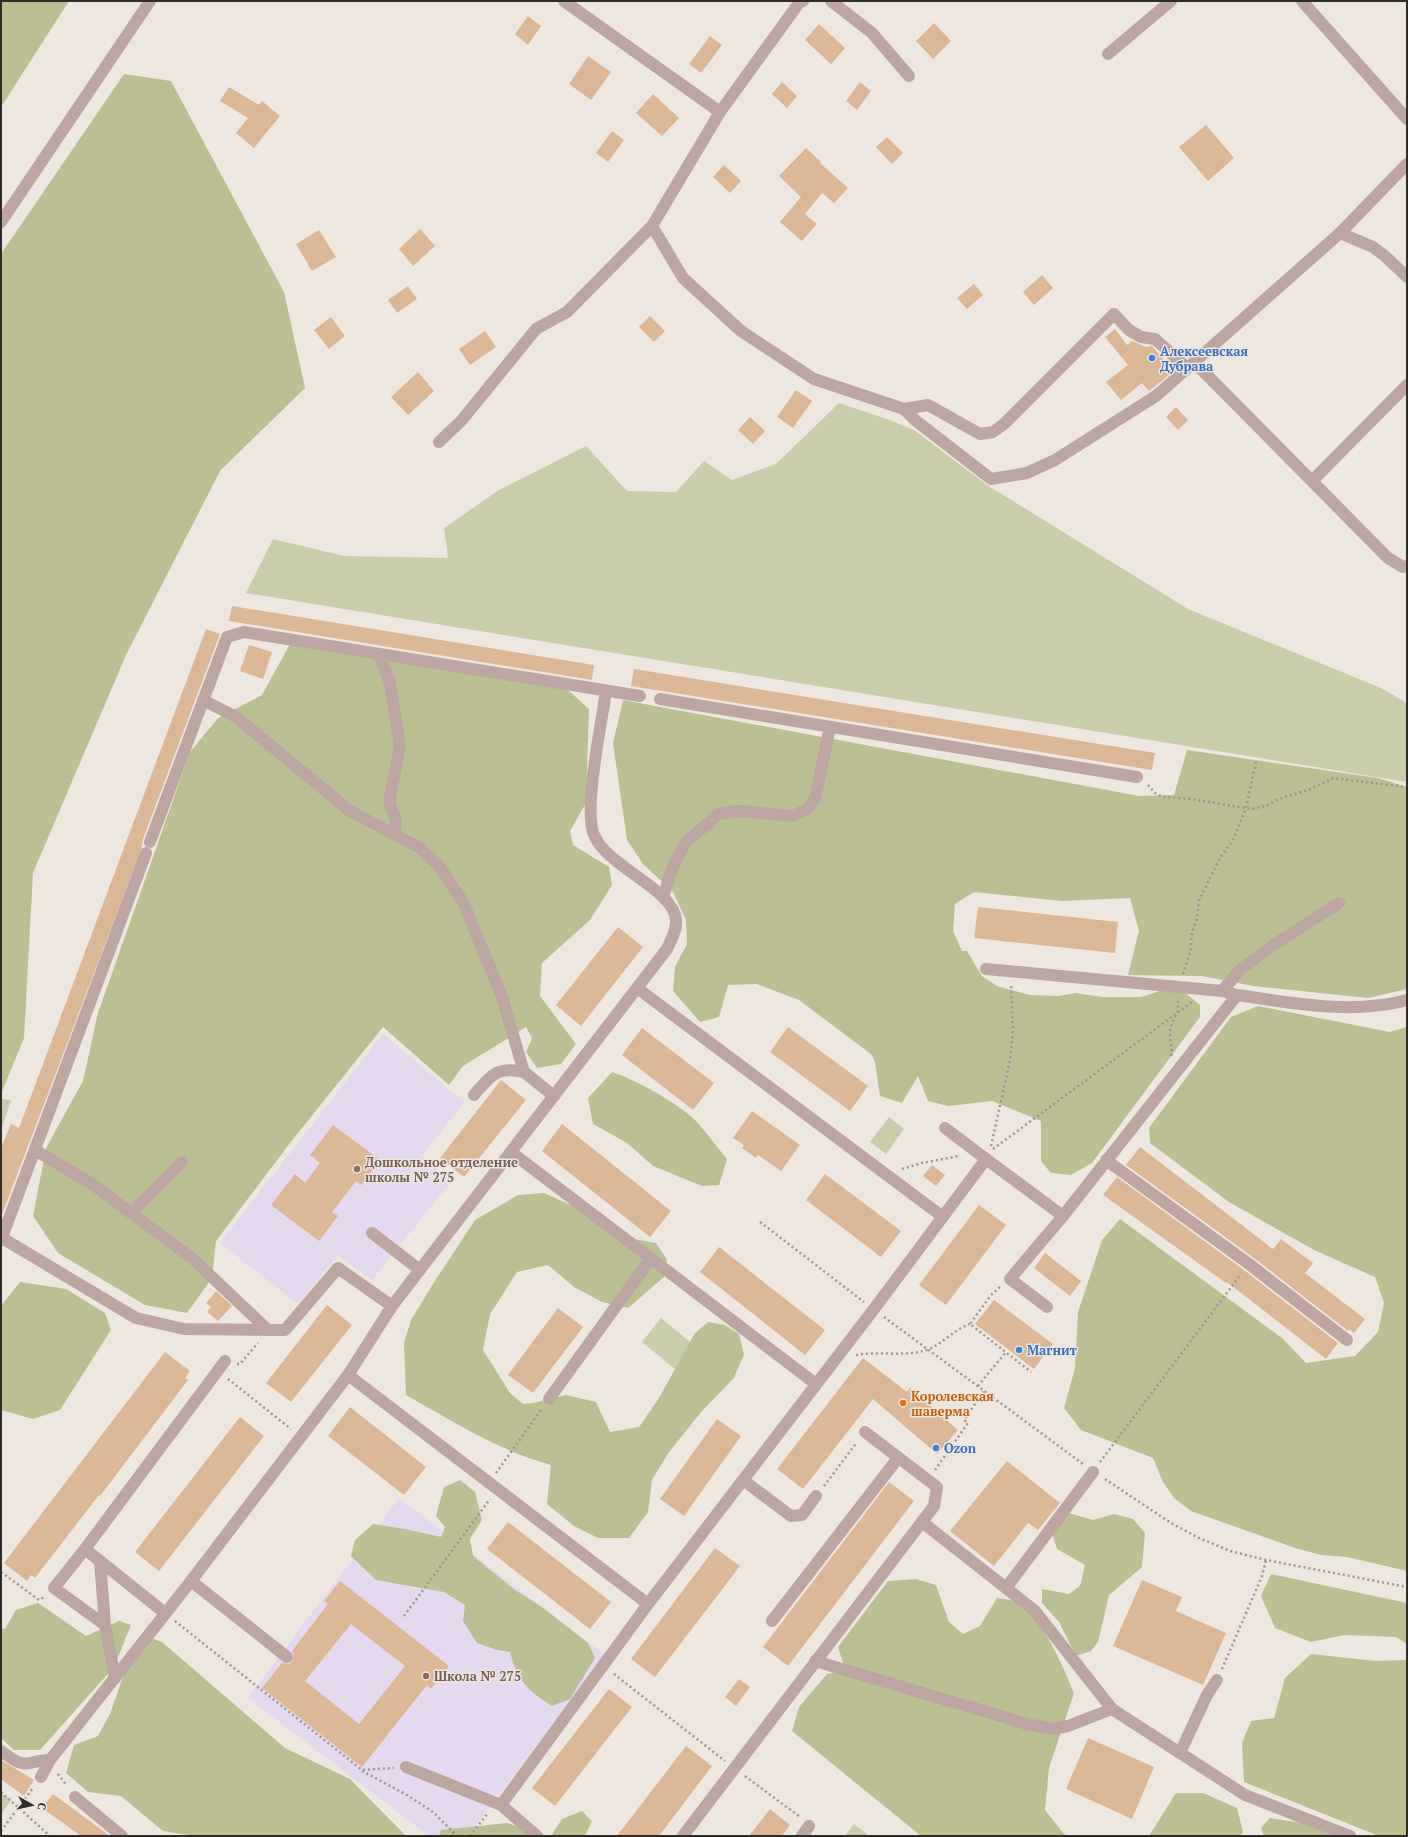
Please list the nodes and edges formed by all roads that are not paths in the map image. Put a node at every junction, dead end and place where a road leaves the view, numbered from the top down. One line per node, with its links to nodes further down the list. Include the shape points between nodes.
1 (150, 1): 12 (street)
2 (564, 1): 9 (street)
3 (803, 1): 9 (street)
4 (831, 1): 8 (street, via 872,32)
5 (1171, 1): 7 (street)
6 (1302, 1): 10 (street)
7 (1108, 54)
8 (909, 76)
9 (720, 112): 13 (street)
10 (1407, 120)
11 (1407, 164): 14 (street)
12 (1, 222)
13 (652, 226): 18 (street, via 683,278 741,331 814,379); 19 (street, via 567,312 536,329 462,420)
14 (1340, 233): 15 (street, via 1373,248); 16 (street)
15 (1407, 277)
16 (1191, 365): 18 (street, via 1156,396 1055,460 1027,473 991,479); 18 (street, via 1155,339 1128,330 1114,314 993,432 980,434 928,405); 20 (street)
17 (1407, 385): 20 (street)
18 (904, 410)
19 (439, 442)
20 (1312, 481): 21 (street, via 1388,558 1403,567)
21 (1407, 566)
22 (379, 654): 23 (street); 25 (street, via 244,632 227,637); 29 (street, via 390,683 400,746 390,796 396,822)
23 (606, 691): 24 (street); 30 (street, via 592,790 594,834 605,852)
24 (640, 696)
25 (203, 700): 29 (street, via 236,717 350,811); 41 (street)
26 (660, 700): 27 (street)
27 (830, 727): 28 (street); 30 (street, via 815,799 807,809 793,816 738,812 719,814 686,842 674,864)
28 (1137, 777)
29 (394, 834): 37 (street, via 420,848 439,866 463,902 502,997)
30 (662, 896): 33 (street, via 672,907 676,920 674,933 667,949)
31 (1339, 903): 34 (street, via 1272,946)
32 (986, 969): 34 (street)
33 (637, 988): 39 (street); 48 (street)
34 (1216, 990): 35 (street)
35 (1237, 995): 36 (street, via 1336,1008 1390,1005); 44 (street)
36 (1407, 1000)
37 (524, 1072): 38 (street, via 509,1069 498,1072 486,1080); 39 (street)
38 (474, 1095)
39 (554, 1096): 42 (street)
40 (945, 1128): 43 (street)
41 (35, 1150): 46 (street, via 95,1186); 50 (street)
42 (511, 1152): 51 (street); 52 (street)
43 (982, 1156): 47 (street); 48 (street)
44 (1106, 1160): 47 (street); 56 (street)
45 (182, 1162): 46 (street)
46 (131, 1213): 55 (street, via 193,1259)
47 (1063, 1216): 54 (street, via 1010,1279)
48 (943, 1217): 59 (street)
49 (372, 1233): 52 (street)
50 (1, 1239): 55 (street, via 136,1318 184,1329)
51 (651, 1258): 59 (street); 60 (street)
52 (420, 1270): 53 (street)
53 (392, 1306): 55 (street, via 338,1268 285,1330); 58 (street)
54 (1047, 1307)
55 (268, 1330)
56 (1347, 1340)
57 (221, 1366): 67 (street)
58 (348, 1375): 69 (street); 71 (street)
59 (816, 1384): 64 (street)
60 (549, 1399)
61 (865, 1432): 62 (street)
62 (898, 1458): 66 (street, via 937,1487 934,1506); 73 (street)
63 (1093, 1472): 70 (street)
64 (743, 1480): 65 (street, via 791,1516 802,1515); 71 (street)
65 (816, 1496)
66 (922, 1522): 70 (street); 76 (street)
67 (85, 1549): 68 (street); 74 (street, via 54,1588)
68 (100, 1561): 72 (street); 74 (street)
69 (191, 1581): 72 (street); 75 (street)
70 (1006, 1588): 79 (street, via 1035,1611)
71 (648, 1604): 86 (street)
72 (165, 1613): 77 (street)
73 (772, 1621)
74 (105, 1624): 77 (street)
75 (287, 1657)
76 (815, 1661): 79 (street, via 1027,1724 1053,1729); 89 (street)
77 (115, 1678): 82 (street)
78 (1217, 1680): 81 (street, via 1207,1695)
79 (1112, 1709): 81 (street)
80 (1, 1751): 82 (street, via 19,1763)
81 (1180, 1754): 90 (street, via 1245,1795)
82 (50, 1760): 84 (street)
83 (406, 1767): 86 (street)
84 (41, 1777)
85 (75, 1797): 87 (street)
86 (501, 1804): 88 (street)
87 (122, 1836)
88 (537, 1836)
89 (683, 1836)
90 (1350, 1836)

